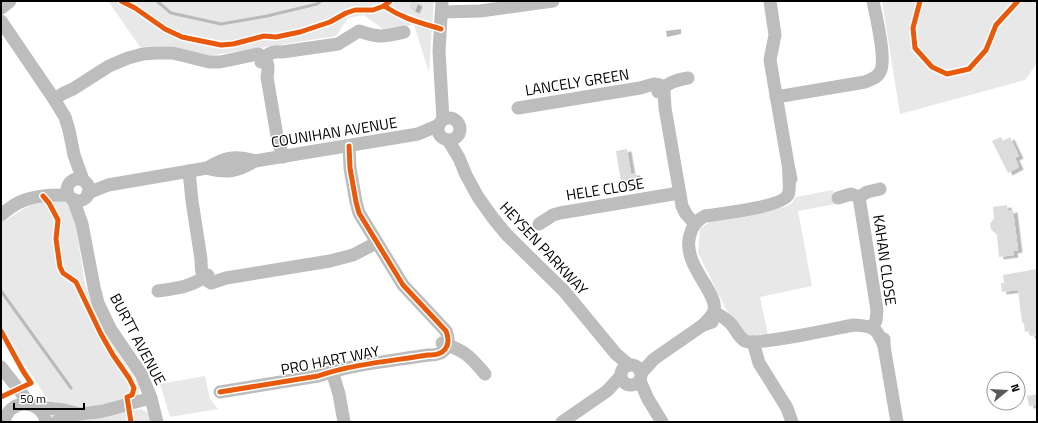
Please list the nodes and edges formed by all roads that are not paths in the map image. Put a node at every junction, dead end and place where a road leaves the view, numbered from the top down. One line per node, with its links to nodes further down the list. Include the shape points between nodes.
1 (10, 1): 6 (street)
2 (553, 1): 5 (street, via 480,11)
3 (770, 1): 12 (street, via 775,35 770,60)
4 (873, 1): 12 (street, via 883,59 877,76 864,82)
5 (442, 7): 15 (street, HEYSEN PARKWAY, via 439,51)
6 (1, 8)
7 (1, 21): 13 (street)
8 (404, 32): 9 (street, via 376,37 359,31 338,44 282,52)
9 (264, 60): 13 (street, via 241,58 209,62 173,53 143,54 109,66 73,90 64,93); 17 (street)
10 (688, 78): 11 (street, via 673,80)
11 (660, 90): 14 (street, LANCELY GREEN, via 640,88); 21 (street)
12 (776, 97): 26 (street, via 788,170 788,194 772,205 705,216)
13 (56, 101): 19 (street, via 69,130)
14 (518, 108)
15 (447, 129): 16 (street, COUNIHAN AVENUE); 37 (street, HEYSEN PARKWAY, via 466,175 493,218 506,235 564,292)
16 (347, 146): 17 (street, COUNIHAN AVENUE); 27 (street, via 359,213)
17 (281, 157): 18 (street, COUNIHAN AVENUE, via 256,161 234,171 215,171 207,168)
18 (187, 172): 19 (street, COUNIHAN AVENUE); 28 (street, via 201,260)
19 (78, 189): 24 (street, COUNIHAN AVENUE, via 19,202); 39 (street, BURTT AVENUE, via 82,224 98,303 111,330 141,374)
20 (880, 189): 22 (street, KAHAN CLOSE)
21 (679, 193): 25 (street, HELE CLOSE, via 560,213); 26 (street, via 686,214)
22 (859, 197): 23 (street, KAHAN CLOSE, via 851,194); 31 (street, KAHAN CLOSE, via 877,310)
23 (838, 198)
24 (1, 215)
25 (539, 224)
26 (695, 224): 30 (street, via 688,240 689,250 710,292)
27 (376, 242): 28 (street, via 353,255 330,261 226,278); 33 (street, via 403,285 446,331 448,337)
28 (206, 276): 29 (street, via 184,287)
29 (158, 291)
30 (716, 314): 32 (street, via 728,321 742,338); 37 (street)
31 (874, 324): 32 (street); 50 (street, via 884,346)
32 (753, 342): 49 (street, via 759,363 787,408)
33 (445, 344): 35 (street, PRO HART WAY, via 428,355); 36 (street, via 469,356)
34 (1, 367): 40 (street)
35 (335, 371): 38 (street, PRO HART WAY); 46 (street)
36 (485, 374)
37 (631, 375): 47 (street); 48 (street, HEYSEN PARKWAY)
38 (220, 392)
39 (152, 401): 41 (street); 45 (street, BURTT AVENUE)
40 (33, 405): 41 (street); 42 (street, via 16,405); 43 (street, via 42,411)
41 (78, 414): 44 (street)
42 (4, 416)
43 (46, 422)
44 (56, 422)
45 (157, 422)
46 (344, 422)
47 (562, 422)
48 (662, 422)
49 (792, 422)
50 (896, 422)

